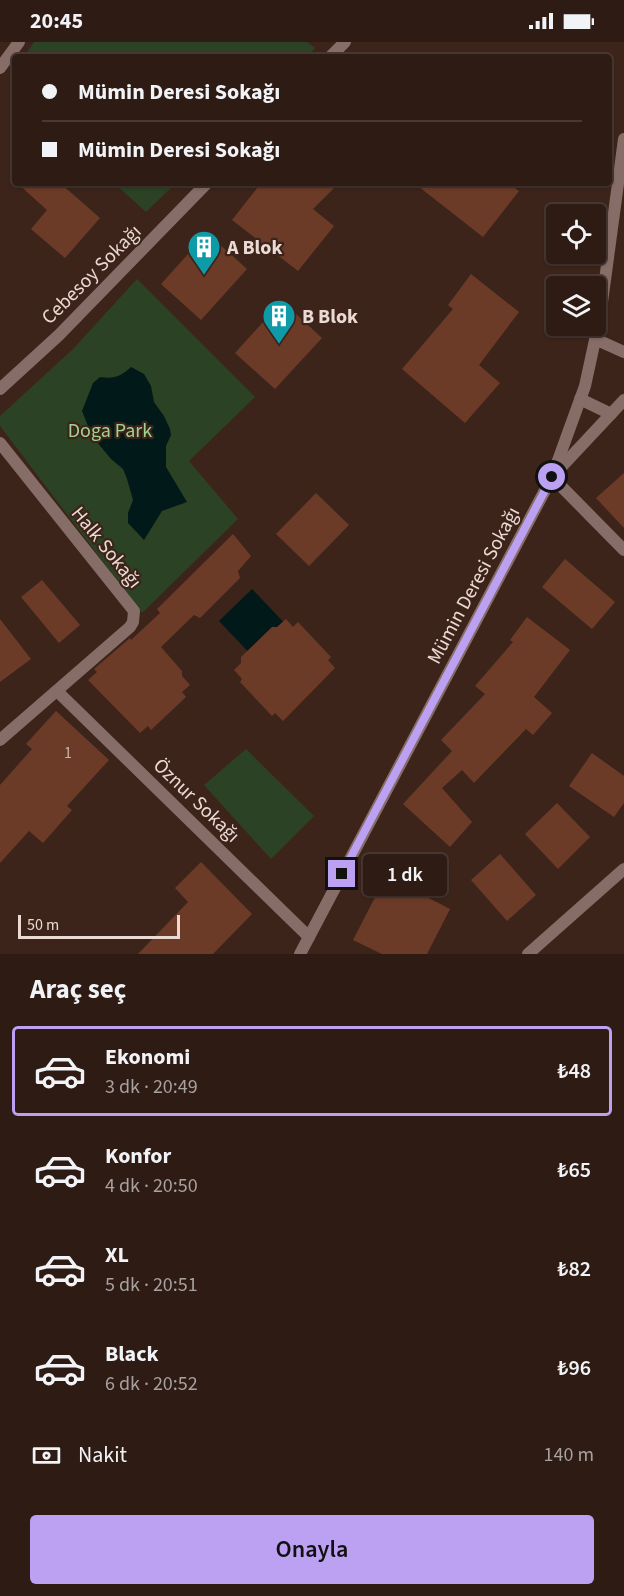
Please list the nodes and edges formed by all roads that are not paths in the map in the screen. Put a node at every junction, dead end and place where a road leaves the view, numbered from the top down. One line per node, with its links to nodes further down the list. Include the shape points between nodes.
1 (19, 42): 2 (street)
2 (0, 68)
3 (624, 139): 5 (street, Mümin Deresi Sokağı)
4 (204, 186): 7 (street, Cebesoy Sokağı, via 59,335)
5 (595, 339): 6 (street); 8 (street, Mümin Deresi Sokağı)
6 (624, 352)
7 (0, 389)
8 (580, 399): 10 (street); 12 (street, Mümin Deresi Sokağı)
9 (624, 400): 10 (street)
10 (611, 414): 12 (street)
11 (0, 443): 14 (street, Halk Sokağı, via 134,611 130,627)
12 (552, 477): 13 (street); 17 (street, Mümin Deresi Sokağı)
13 (624, 550)
14 (57, 691): 15 (street, Halk Sokağı); 17 (street, Öznur Sokağı)
15 (0, 740)
16 (624, 869): 19 (street)
17 (309, 937): 18 (street, Mümin Deresi Sokağı)
18 (300, 954)
19 (528, 954)

